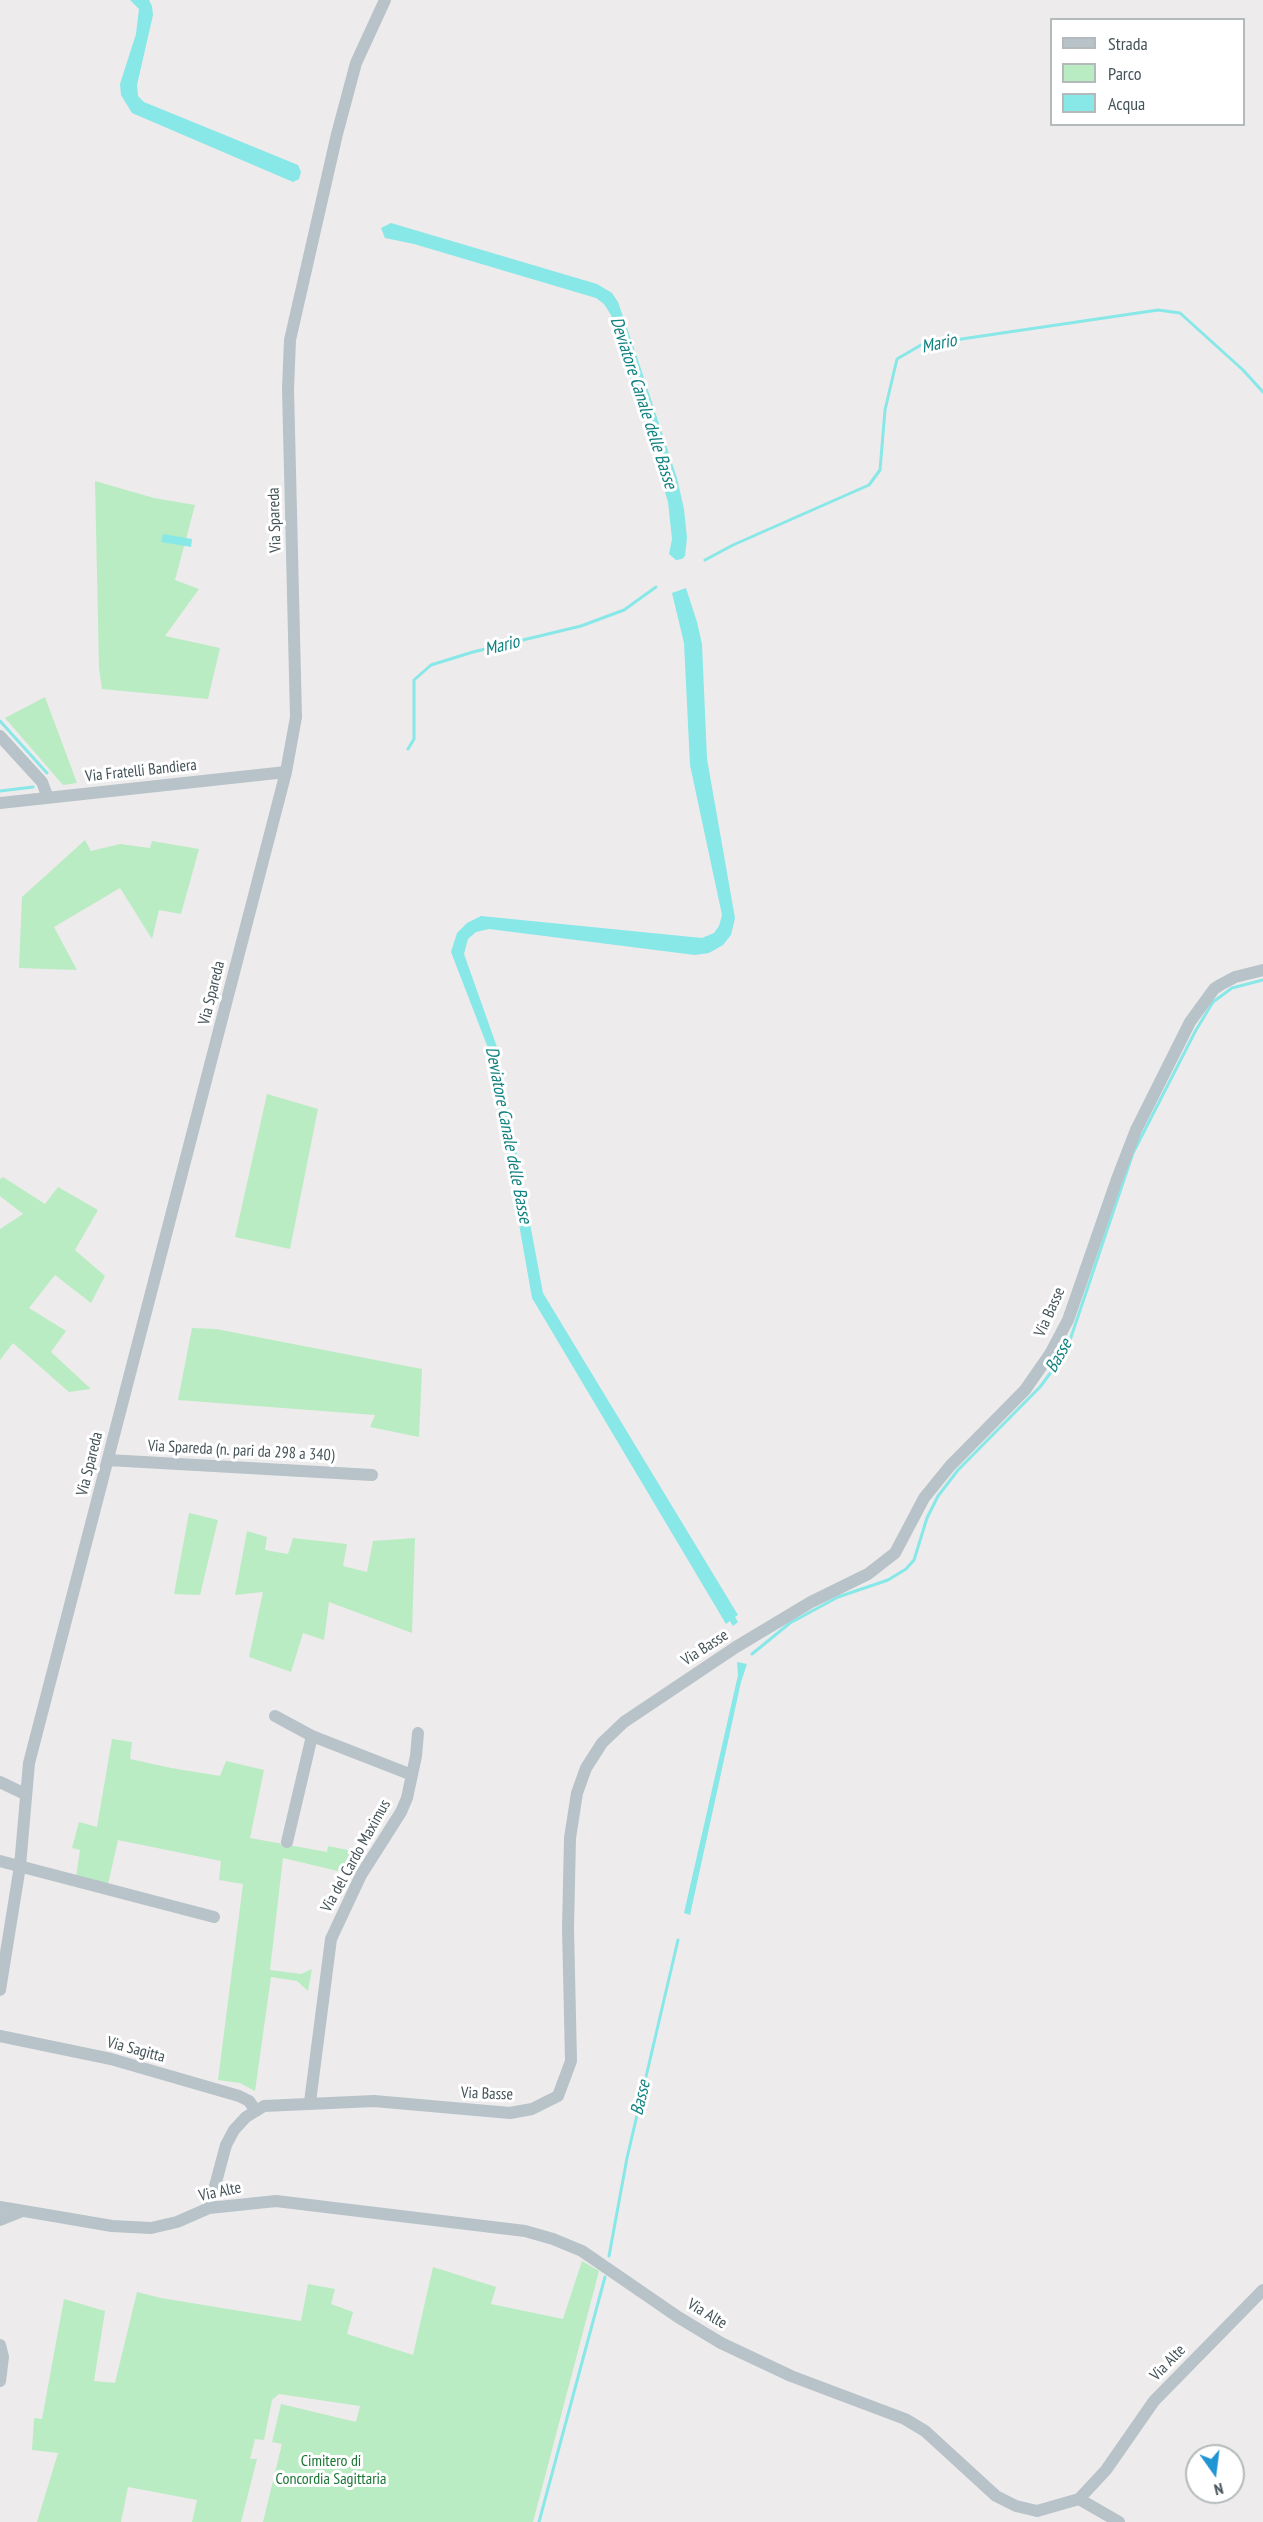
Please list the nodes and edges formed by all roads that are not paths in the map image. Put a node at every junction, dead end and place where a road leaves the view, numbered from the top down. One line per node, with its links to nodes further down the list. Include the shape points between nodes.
1 (385, 0): 3 (street, Via Spareda, via 356,63 290,340 296,717)
2 (0, 736): 4 (street, via 42,782)
3 (286, 772): 4 (street, Via Fratelli Bandiera); 7 (street, Via Spareda)
4 (48, 798): 5 (street, Via Fratelli Bandiera)
5 (0, 803)
6 (1263, 970): 21 (street, Via Basse, via 1235,977 1214,989 1190,1022 1136,1130 1068,1320 1050,1354 1024,1390 930,1490 895,1553 868,1574 811,1602 736,1647 624,1722 602,1743 586,1767 576,1793 570,1838 571,2061 558,2096 532,2109 510,2113 374,2101)
7 (108, 1460): 8 (street, Via Spareda (n. pari da 298 a 340)); 14 (street, Via Spareda, via 29,1762)
8 (372, 1475)
9 (275, 1716): 11 (street)
10 (418, 1733): 12 (street, Via del Cardo Maximus)
11 (312, 1736): 12 (street); 15 (street)
12 (412, 1775): 21 (street, Via del Cardo Maximus, via 401,1812 361,1875 331,1939)
13 (0, 1782): 14 (street)
14 (25, 1794): 17 (street, Via Spareda)
15 (287, 1842)
16 (0, 1861): 17 (street)
17 (20, 1866): 18 (street); 19 (street, Via Spareda)
18 (214, 1917)
19 (0, 1990)
20 (0, 2036): 22 (street, Via Sagitta, via 111,2059 239,2096)
21 (310, 2102): 22 (street, Via Basse, via 274,2104)
22 (256, 2111): 24 (street, Via Basse, via 234,2130 226,2145)
23 (0, 2207): 25 (street, Via Alte)
24 (209, 2208): 25 (street, Via Alte, via 152,2228); 30 (street, Via Alte, via 276,2200 525,2231 553,2239 582,2251 722,2343 790,2376 905,2419 925,2431 996,2496 1016,2506 1036,2511)
25 (20, 2212): 26 (street)
26 (0, 2220)
27 (1263, 2290): 30 (street, Via Alte, via 1154,2401 1106,2470)
28 (0, 2345): 29 (street)
29 (0, 2381)
30 (1079, 2499): 31 (street)
31 (1119, 2522)

